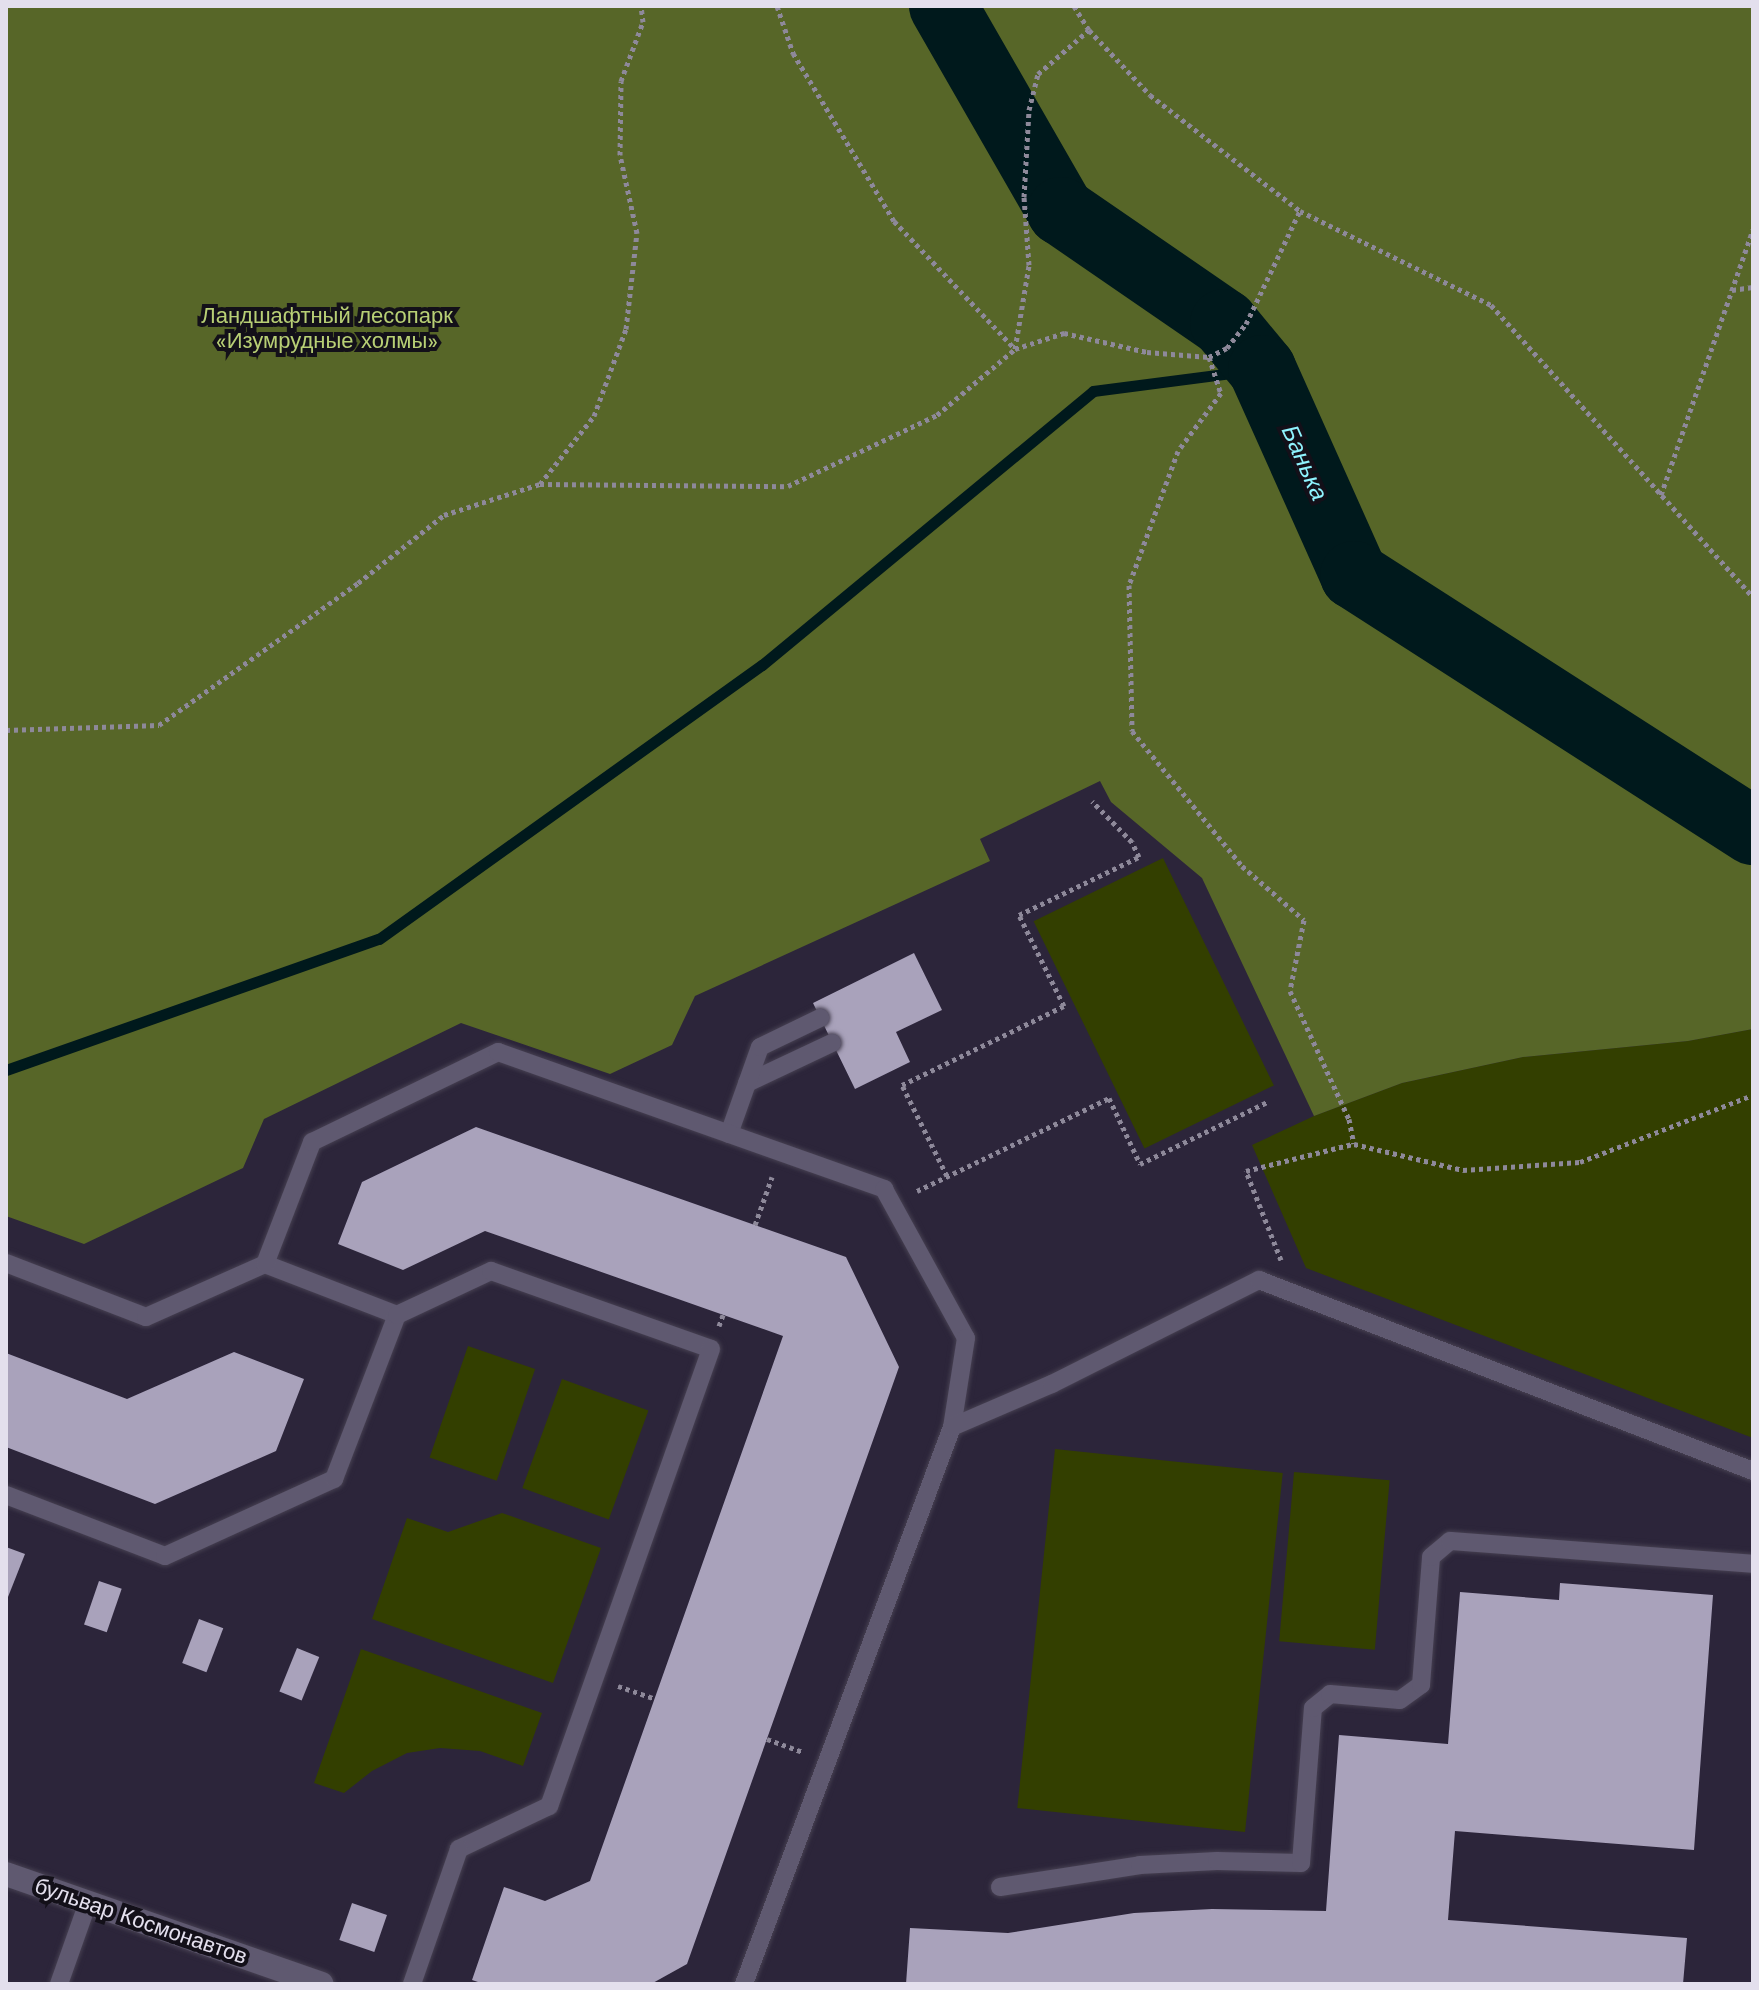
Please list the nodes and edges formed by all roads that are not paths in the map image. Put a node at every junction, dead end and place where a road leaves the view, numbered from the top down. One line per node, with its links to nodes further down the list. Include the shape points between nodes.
1 (820, 1018): 3 (lane, via 760,1047)
2 (832, 1043): 3 (lane)
3 (747, 1083): 4 (lane)
4 (729, 1134): 6 (lane, via 498,1052 312,1142); 8 (lane, via 884,1189 966,1338)
5 (6, 1263): 6 (lane, via 146,1317)
6 (265, 1264): 7 (lane)
7 (397, 1315): 10 (lane, via 334,1479 165,1556); 17 (lane, via 491,1271 711,1349 549,1806 459,1849)
8 (952, 1427): 9 (lane, via 1052,1384 1259,1280); 18 (lane)
9 (1753, 1471)
10 (6, 1495)
11 (1753, 1564): 13 (lane, via 1450,1541 1431,1557 1421,1685 1400,1700 1330,1694 1313,1708 1301,1863 1140,1865)
12 (6, 1874): 14 (street, бульвар Космонавтов)
13 (1000, 1887)
14 (88, 1902): 15 (lane); 16 (street, бульвар Космонавтов)
15 (59, 1984)
16 (321, 1984)
17 (412, 1984)
18 (744, 1984)

